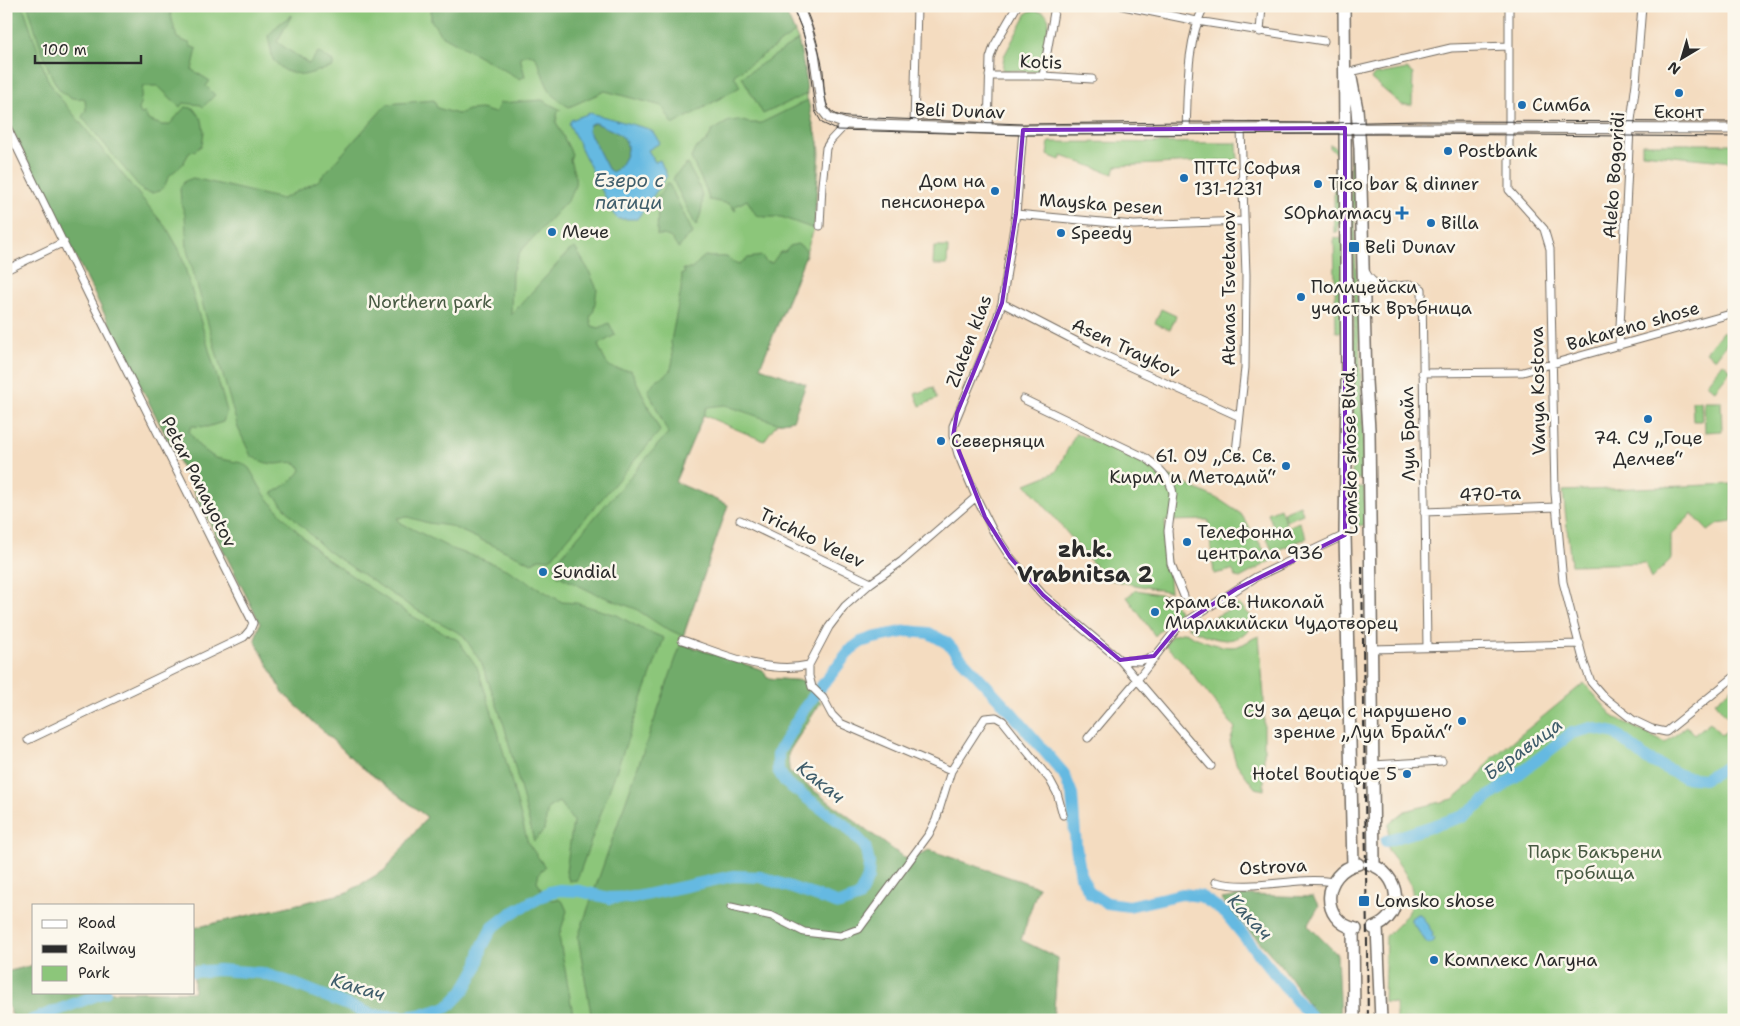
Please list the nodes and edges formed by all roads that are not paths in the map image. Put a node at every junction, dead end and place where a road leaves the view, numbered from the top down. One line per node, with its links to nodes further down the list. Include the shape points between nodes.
1 (798, 6): 20 (street, via 814,53 822,109 829,118)
2 (917, 6): 22 (street)
3 (1017, 6): 17 (street, via 994,46)
4 (1123, 6): 11 (street)
5 (1204, 6): 11 (street)
6 (1262, 6): 12 (street)
7 (1344, 6): 13 (main road, Lomsko shose Blvd.)
8 (1510, 6): 15 (street, Vanya Kostova)
9 (1642, 6): 26 (street, Aleko Bogoridi)
10 (1053, 7): 18 (street)
11 (1197, 21): 12 (street); 28 (street, via 1190,59)
12 (1260, 32): 14 (street)
13 (1345, 37): 16 (main road, Lomsko shose Blvd.); 23 (main road, Lomsko shose Blvd.)
14 (1324, 42)
15 (1509, 46): 16 (street, via 1452,48); 25 (street, Vanya Kostova)
16 (1350, 72): 24 (main road, Lomsko shose Blvd.)
17 (989, 76): 18 (street, Kotis); 27 (street)
18 (1043, 76): 19 (street, Kotis)
19 (1092, 79)
20 (846, 124): 22 (street, Beli Dunav); 34 (street, via 826,148)
21 (6, 125): 35 (street, Petar Panayotov)
22 (914, 126): 27 (street, Beli Dunav)
23 (1345, 128): 24 (street, Beli Dunav); 29 (street, Beli Dunav); 50 (main road, Lomsko shose Blvd.)
24 (1358, 128): 25 (street, Beli Dunav); 36 (main road, Lomsko shose Blvd.)
25 (1508, 128): 26 (street, Beli Dunav); 41 (street, Vanya Kostova, via 1509,190 1544,229 1550,249)
26 (1630, 128): 30 (street, Beli Dunav); 40 (street, Aleko Bogoridi)
27 (988, 129): 31 (street, Beli Dunav)
28 (1186, 129): 29 (street, Beli Dunav); 31 (street, Beli Dunav)
29 (1241, 129): 33 (street, Atanas Tsvetanov)
30 (1734, 129)
31 (1023, 130): 32 (street, Zlaten klas)
32 (1016, 214): 33 (street, Mayska pesen, via 1134,225); 38 (street, Zlaten klas)
33 (1244, 221): 44 (street, Atanas Tsvetanov, via 1245,368)
34 (820, 226)
35 (64, 242): 37 (street); 63 (street, Petar Panayotov, via 253,623 244,637)
36 (1363, 266): 42 (street, Луи Брайл, via 1368,276 1379,285 1422,289); 56 (main road, Lomsko shose Blvd.)
37 (6, 270)
38 (1002, 303): 44 (street, Asen Traykov, via 1093,350); 46 (street, Zlaten klas, via 953,426 958,454)
39 (1734, 313): 40 (street, Bakareno shose)
40 (1619, 346): 41 (street, Bakareno shose)
41 (1552, 365): 42 (street, Bakareno shose, via 1510,374); 47 (street, Vanya Kostova)
42 (1422, 373): 48 (street, Луи Брайл)
43 (1023, 399): 52 (street, via 1146,458 1164,475 1173,494 1168,531 1171,564)
44 (1238, 416): 45 (street, Atanas Tsvetanov)
45 (1236, 452)
46 (976, 497): 51 (street, Trichko Velev, via 902,561); 58 (street, via 993,531 1030,581)
47 (1556, 507): 48 (street, 470-та); 54 (street, Vanya Kostova, via 1563,582)
48 (1424, 512): 55 (street, Луи Брайл)
49 (740, 520): 51 (street, Trichko Velev)
50 (1345, 535): 57 (street, via 1236,589 1178,627); 69 (main road, Lomsko shose Blvd.)
51 (871, 583): 59 (street, Trichko Velev, via 845,606)
52 (1184, 596)
53 (682, 640): 59 (street, via 769,667)
54 (1580, 644): 55 (street); 60 (street, Vanya Kostova, via 1591,682 1604,697 1633,720 1662,732 1691,713)
55 (1427, 647): 56 (street)
56 (1372, 649): 65 (main road, Lomsko shose Blvd.)
57 (1154, 656): 58 (street, via 1140,661); 61 (street)
58 (1120, 660): 61 (street)
59 (809, 665): 67 (street, via 812,687 840,723)
60 (1734, 677)
61 (1137, 680): 62 (street); 66 (street)
62 (1088, 738)
63 (28, 740)
64 (1442, 761): 65 (street)
65 (1373, 765): 69 (main road, Lomsko shose Blvd.)
66 (1211, 766)
67 (951, 771): 68 (street, via 985,718 996,717 1003,721 1050,780); 72 (street, via 929,834 859,929 840,936 804,932 772,916)
68 (1063, 815)
69 (1363, 865): 71 (main road, via 1338,875); 74 (main road, via 1382,869 1396,892 1393,911 1375,928)
70 (1216, 882): 71 (street, Ostrova, via 1244,885 1316,880)
71 (1333, 882): 73 (main road, via 1330,896 1334,914 1354,929)
72 (731, 907)
73 (1354, 1020)
74 (1381, 1020)

